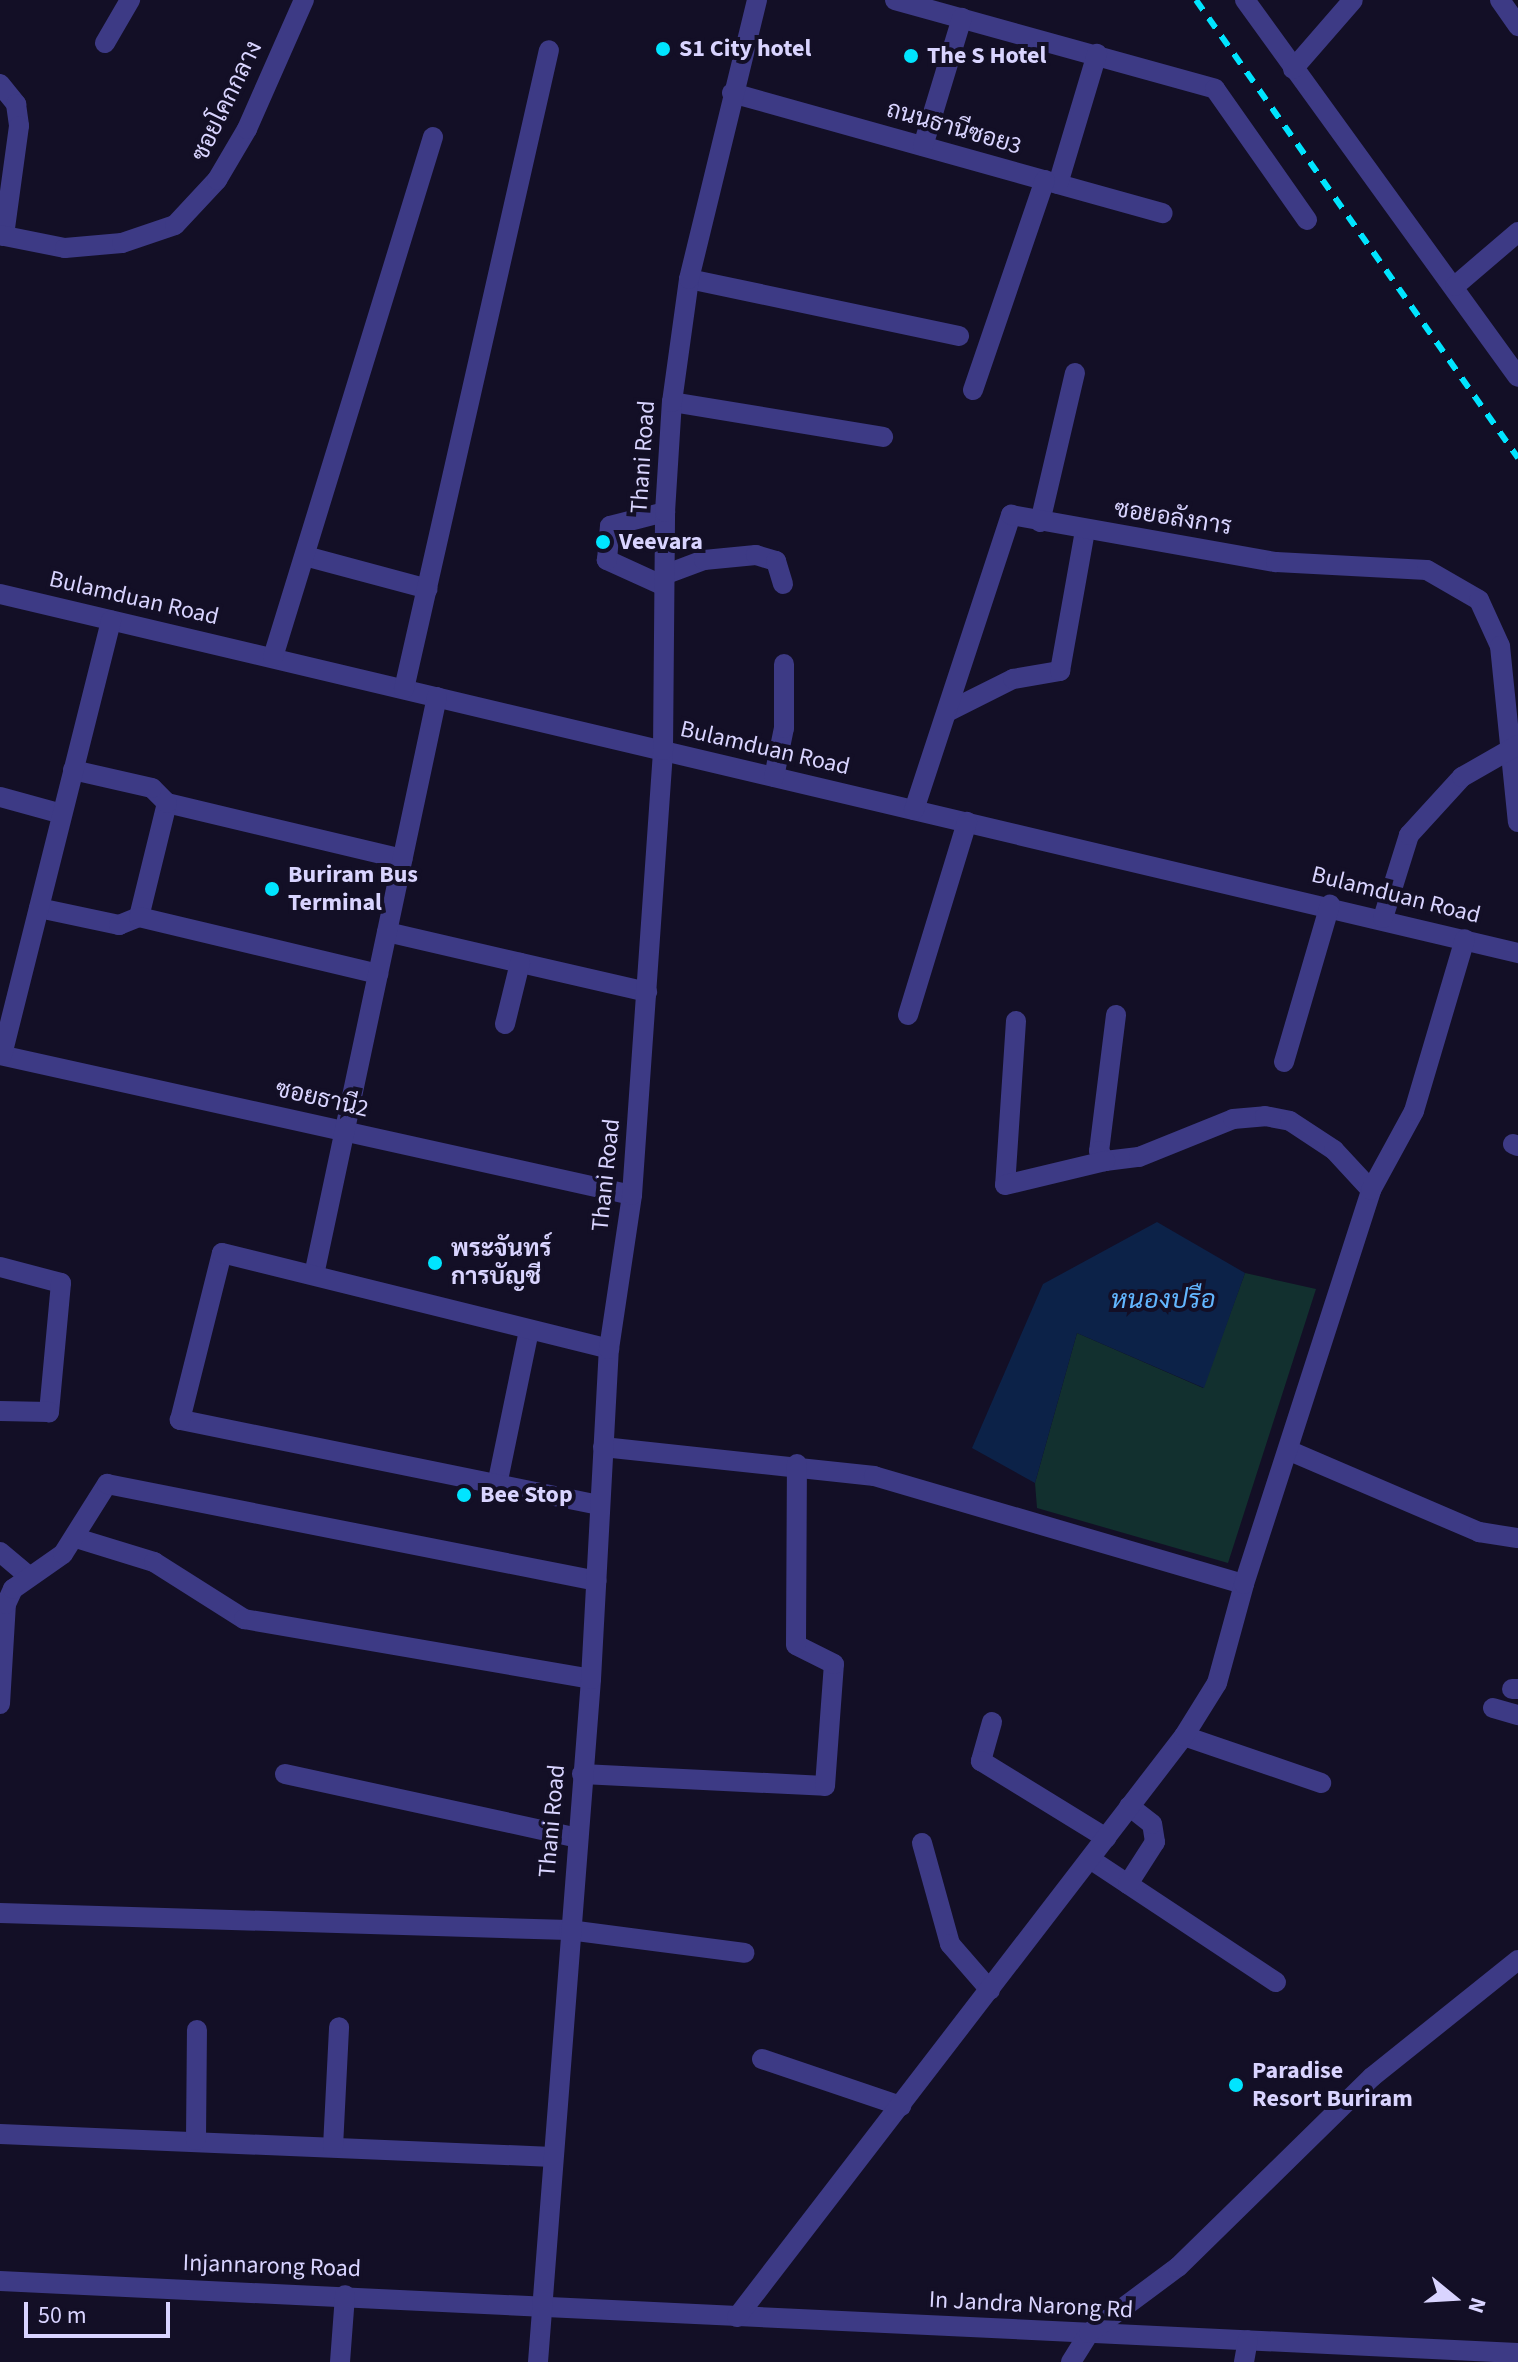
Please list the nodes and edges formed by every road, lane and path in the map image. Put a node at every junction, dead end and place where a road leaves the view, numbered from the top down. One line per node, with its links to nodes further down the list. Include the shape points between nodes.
1 (130, 0): 10 (street)
2 (757, 0): 15 (street, Thani Road)
3 (895, 0): 8 (street)
4 (1245, 0): 13 (street)
5 (1353, 0): 13 (street)
6 (1500, 0): 9 (street)
7 (301, 1): 22 (street, ซอยโคกกลาง, via 247,129 217,180 175,225 122,243 65,248)
8 (962, 18): 12 (street); 17 (street)
9 (1518, 26)
10 (105, 43)
11 (549, 50): 37 (street)
12 (1097, 54): 18 (street); 20 (street, via 1215,89)
13 (1293, 69): 24 (street)
14 (0, 84): 22 (street, via 16,104 19,126)
15 (732, 93): 17 (street, ถนนธานีซอย3); 23 (street, Thani Road)
16 (433, 137): 34 (street)
17 (923, 146): 18 (street, ถนนธานีซอย3)
18 (1051, 182): 19 (street, ถนนธานีซอย3); 28 (street)
19 (1163, 213)
20 (1307, 220)
21 (1518, 232): 24 (street)
22 (2, 235)
23 (689, 279): 25 (street); 29 (street, Thani Road)
24 (1455, 286): 27 (street)
25 (959, 336)
26 (1075, 373): 32 (street)
27 (1518, 377)
28 (973, 390)
29 (672, 402): 30 (street); 31 (street, Thani Road)
30 (883, 437)
31 (665, 512): 35 (street, Thani Road); 35 (street, via 610,526 607,560)
32 (1040, 522): 33 (street, ซอยอลังการ); 44 (street, ซอยอลังการ, via 1011,515)
33 (1085, 530): 44 (street, via 1060,671 1013,679); 45 (street, ซอยอลังการ, via 1276,562 1427,570 1479,600 1500,646)
34 (305, 556): 37 (street); 40 (street)
35 (664, 580): 36 (street, via 704,560 756,555 776,561); 46 (street, Thani Road)
36 (783, 584)
37 (428, 589): 42 (street)
38 (0, 594): 39 (street, Bulamduan Road)
39 (111, 620): 40 (street, Bulamduan Road); 47 (street)
40 (273, 657): 42 (street, Bulamduan Road)
41 (784, 664): 48 (street, via 784,728)
42 (404, 689): 43 (street, Bulamduan Road)
43 (437, 697): 46 (street, Bulamduan Road); 55 (street)
44 (947, 712): 51 (street, ซอยอลังการ)
45 (1514, 746): 54 (street, ซอยอลังการ); 59 (street, via 1462,777 1409,835)
46 (663, 750): 48 (street, Bulamduan Road); 65 (street, Thani Road)
47 (73, 770): 50 (street, via 152,788); 52 (street)
48 (774, 777): 51 (street, Bulamduan Road)
49 (0, 797): 52 (street)
50 (167, 803): 55 (street); 58 (street)
51 (914, 810): 53 (street, Bulamduan Road)
52 (62, 814): 57 (street)
53 (967, 822): 56 (street, Bulamduan Road); 66 (street)
54 (1518, 822)
55 (402, 859): 60 (street)
56 (1330, 905): 59 (street, Bulamduan Road); 71 (street)
57 (39, 908): 58 (street, via 119,925); 70 (street)
58 (139, 917): 64 (street)
59 (1383, 918): 61 (street, Bulamduan Road)
60 (387, 932): 63 (street); 64 (street)
61 (1465, 939): 62 (street, Bulamduan Road); 74 (street, via 1414,1111)
62 (1518, 953)
63 (520, 963): 65 (street); 69 (street)
64 (378, 974): 72 (street)
65 (647, 992): 75 (street, Thani Road)
66 (908, 1015)
67 (1116, 1015): 73 (street, via 1099,1151)
68 (1016, 1021): 73 (street, via 1005,1185)
69 (505, 1024)
70 (1, 1055): 72 (street, ซอยธานี2)
71 (1284, 1062)
72 (344, 1131): 75 (street, ซอยธานี2); 77 (street)
73 (1105, 1161): 74 (street, via 1139,1157 1233,1119 1265,1116 1290,1121 1334,1150)
74 (1371, 1190): 82 (street)
75 (632, 1195): 79 (street, Thani Road)
76 (0, 1267): 80 (street, via 61,1283 49,1412)
77 (314, 1275): 78 (street); 84 (street, via 222,1253 180,1420)
78 (529, 1331): 79 (street); 84 (street)
79 (609, 1349): 81 (street, Thani Road)
80 (0, 1411)
81 (603, 1447): 83 (street); 85 (street, Thani Road)
82 (1290, 1451): 87 (street, via 1479,1532); 91 (street)
83 (797, 1464): 91 (street, via 874,1476); 99 (street, via 796,1645 834,1664 825,1786)
84 (497, 1485): 85 (street)
85 (599, 1505): 90 (street, Thani Road)
86 (76, 1538): 89 (street, via 63,1554); 90 (street, via 107,1484); 92 (street, via 154,1562 244,1619)
87 (1518, 1538)
88 (0, 1552): 89 (street)
89 (27, 1575): 93 (street, via 6,1604)
90 (596, 1581): 92 (street, Thani Road)
91 (1244, 1584): 97 (street, via 1217,1683)
92 (591, 1679): 99 (street, Thani Road)
93 (0, 1704)
94 (1493, 1708): 95 (street)
95 (1518, 1715)
96 (992, 1722): 103 (street, via 981,1761)
97 (1184, 1736): 100 (street); 101 (street)
98 (285, 1774): 102 (street)
99 (582, 1774): 102 (street, Thani Road)
100 (1321, 1783)
101 (1129, 1806): 103 (street); 106 (street, via 1152,1824 1155,1842)
102 (578, 1838): 108 (street, Thani Road)
103 (1106, 1838): 105 (street)
104 (922, 1843): 112 (street, via 950,1944)
105 (1090, 1859): 106 (street); 112 (street)
106 (1128, 1884): 111 (street)
107 (0, 1913): 108 (street)
108 (569, 1930): 109 (street); 120 (street, Thani Road)
109 (745, 1953)
110 (1518, 1960): 125 (street, via 1372,2077 1178,2267)
111 (1276, 1982)
112 (990, 1990): 116 (street)
113 (339, 2027): 119 (street)
114 (197, 2030): 118 (street)
115 (762, 2059): 116 (street)
116 (901, 2106): 124 (street)
117 (0, 2134): 118 (street)
118 (196, 2140): 119 (street)
119 (333, 2147): 120 (street)
120 (553, 2157): 123 (street, Thani Road)
121 (0, 2281): 122 (street, Injannarong Road)
122 (345, 2295): 123 (street, Injannarong Road); 128 (street)
123 (542, 2305): 124 (street, In Jandra Narong Rd); 129 (street, Thani Road)
124 (737, 2317): 125 (street, In Jandra Narong Rd)
125 (1089, 2333): 126 (street, In Jandra Narong Rd); 130 (street)
126 (1248, 2340): 127 (street, In Jandra Narong Rd); 131 (street)
127 (1518, 2353)
128 (340, 2362)
129 (538, 2362)
130 (1071, 2362)
131 (1244, 2362)

